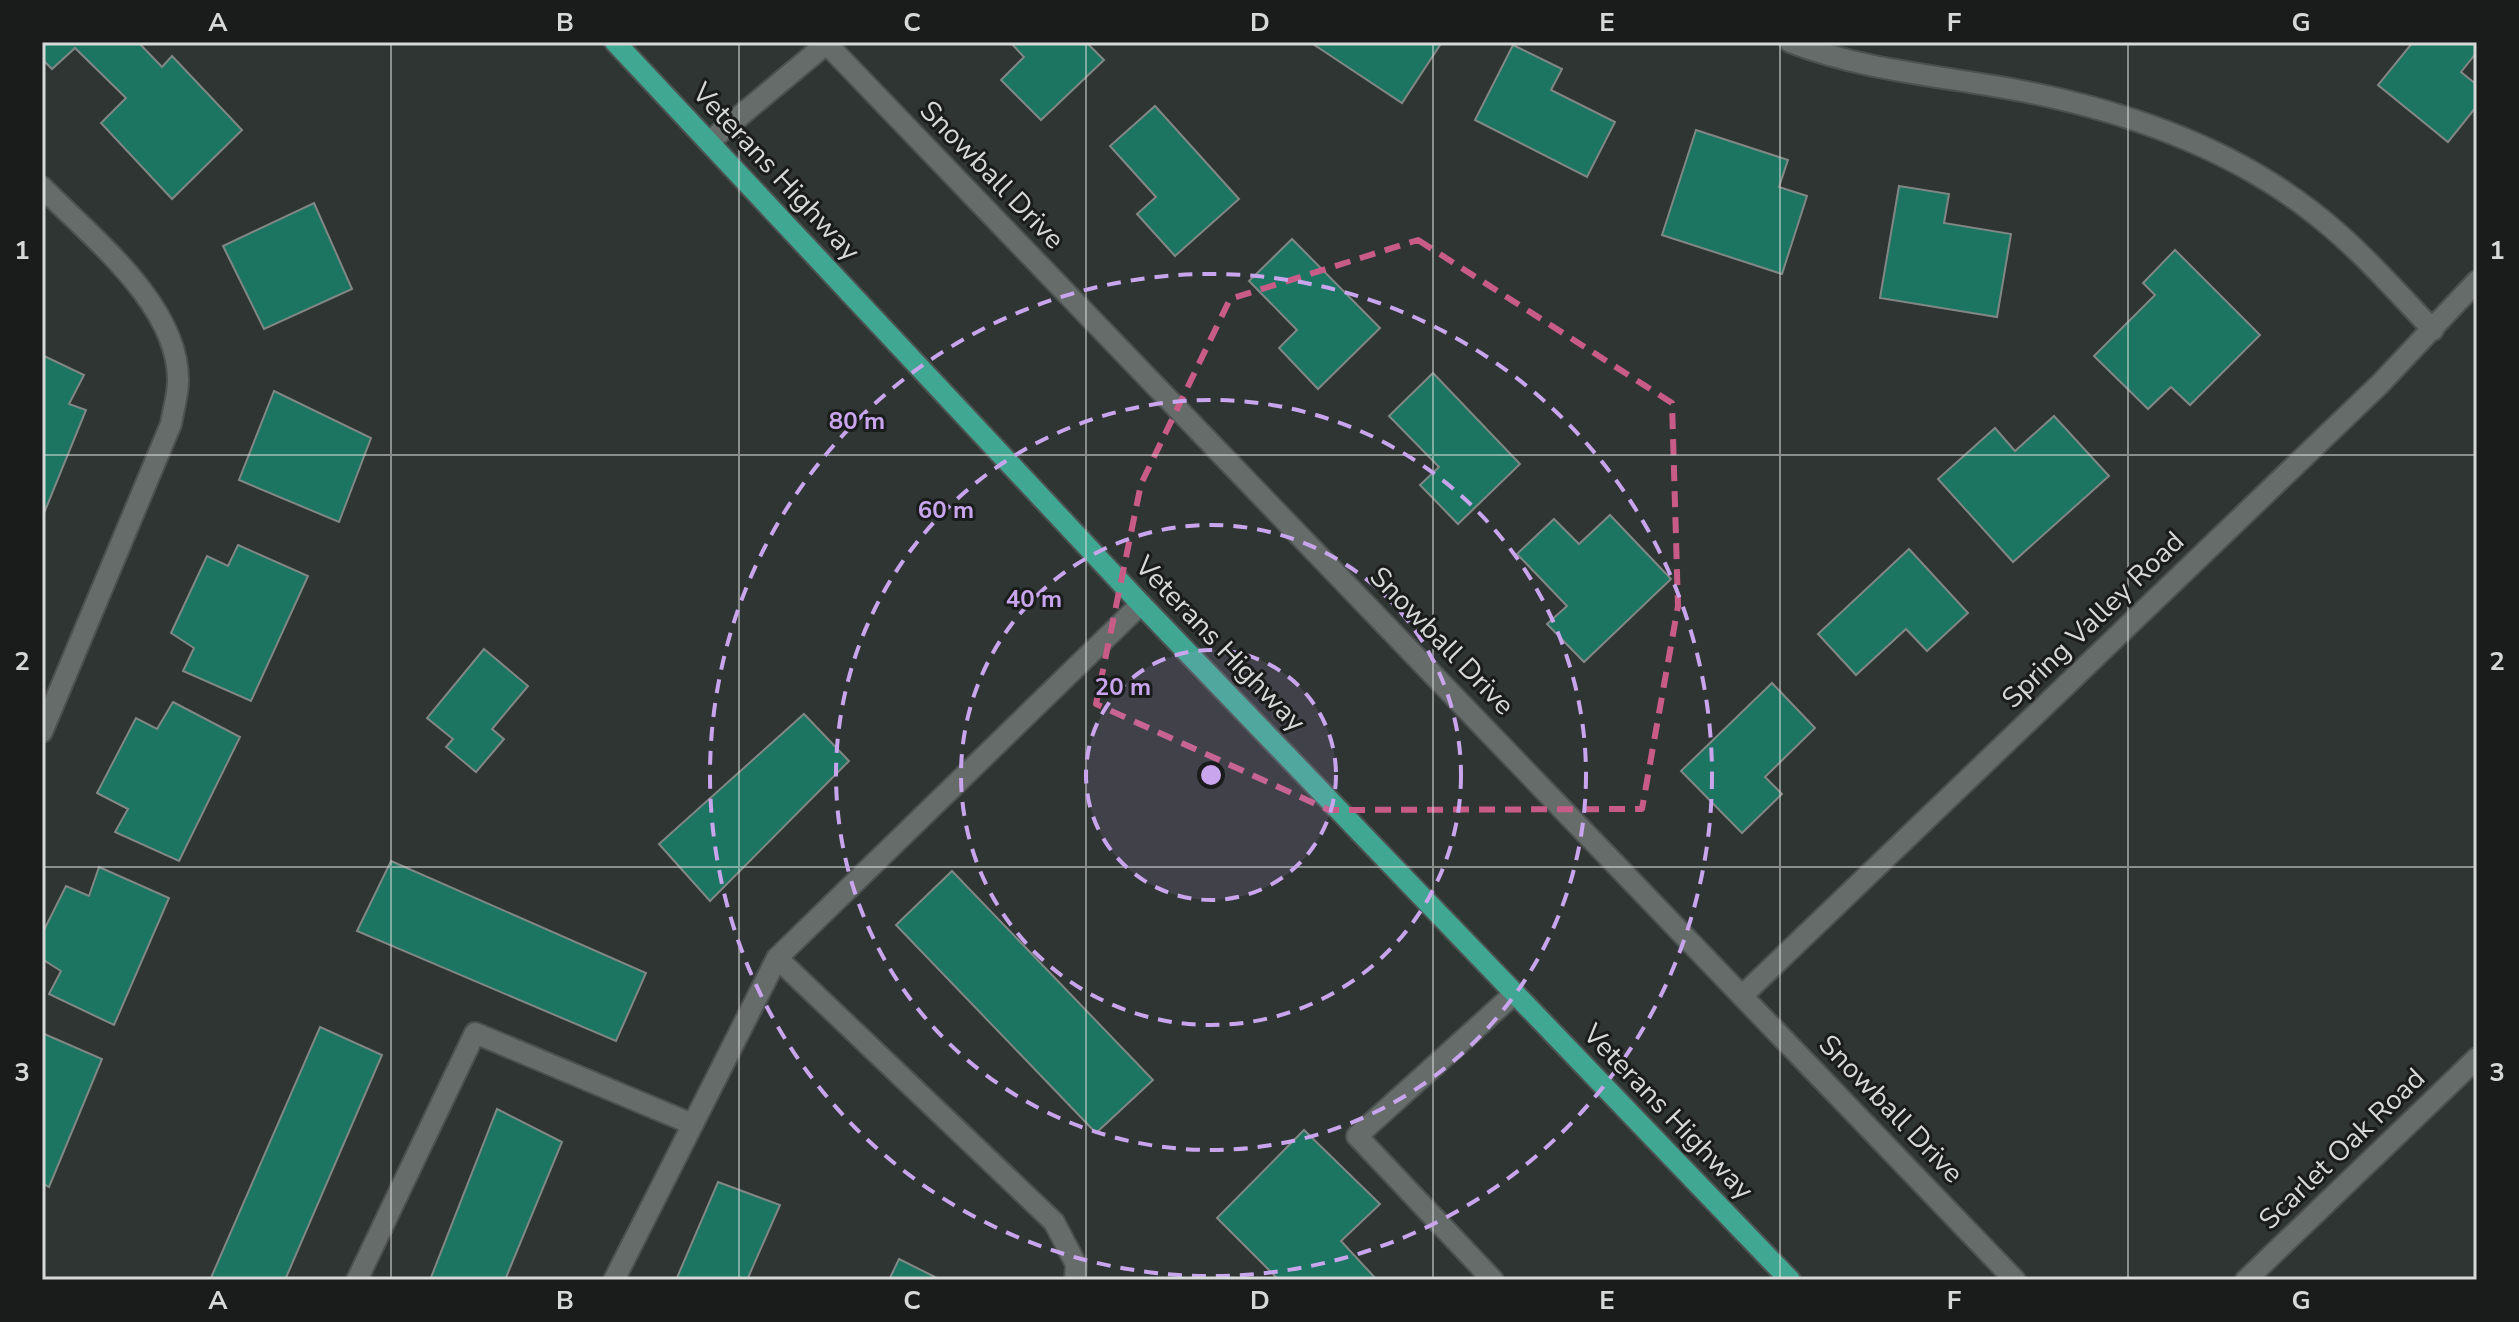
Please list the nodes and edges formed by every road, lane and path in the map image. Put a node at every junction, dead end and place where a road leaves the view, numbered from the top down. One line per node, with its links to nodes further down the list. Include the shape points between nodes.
1 (615, 42): 4 (main road, Veterans Highway)
2 (1790, 42): 7 (street, via 1878,69 2027,92 2112,112 2192,143 2248,170 2311,211)
3 (825, 43): 4 (street, Snowball Drive); 12 (street, Snowball Drive)
4 (710, 141): 8 (main road, Veterans Highway)
5 (42, 187): 9 (street, via 155,308 170,336 178,380 171,424)
6 (2477, 281): 7 (street, Spring Valley Road)
7 (2433, 330): 12 (street, Spring Valley Road)
8 (1141, 604): 10 (street); 11 (main road, Veterans Highway)
9 (42, 732)
10 (777, 958): 14 (street); 17 (street, via 1054,1222 1076,1264)
11 (1515, 993): 18 (street, via 1357,1136); 19 (main road, Veterans Highway)
12 (1743, 995): 20 (street, Snowball Drive)
13 (2477, 1058): 21 (street, Scarlet Oak Road)
14 (692, 1124): 15 (street, via 475,1033); 16 (street)
15 (357, 1280)
16 (614, 1280)
17 (1075, 1280)
18 (1493, 1280)
19 (1790, 1280)
20 (2015, 1280)
21 (2246, 1280)

